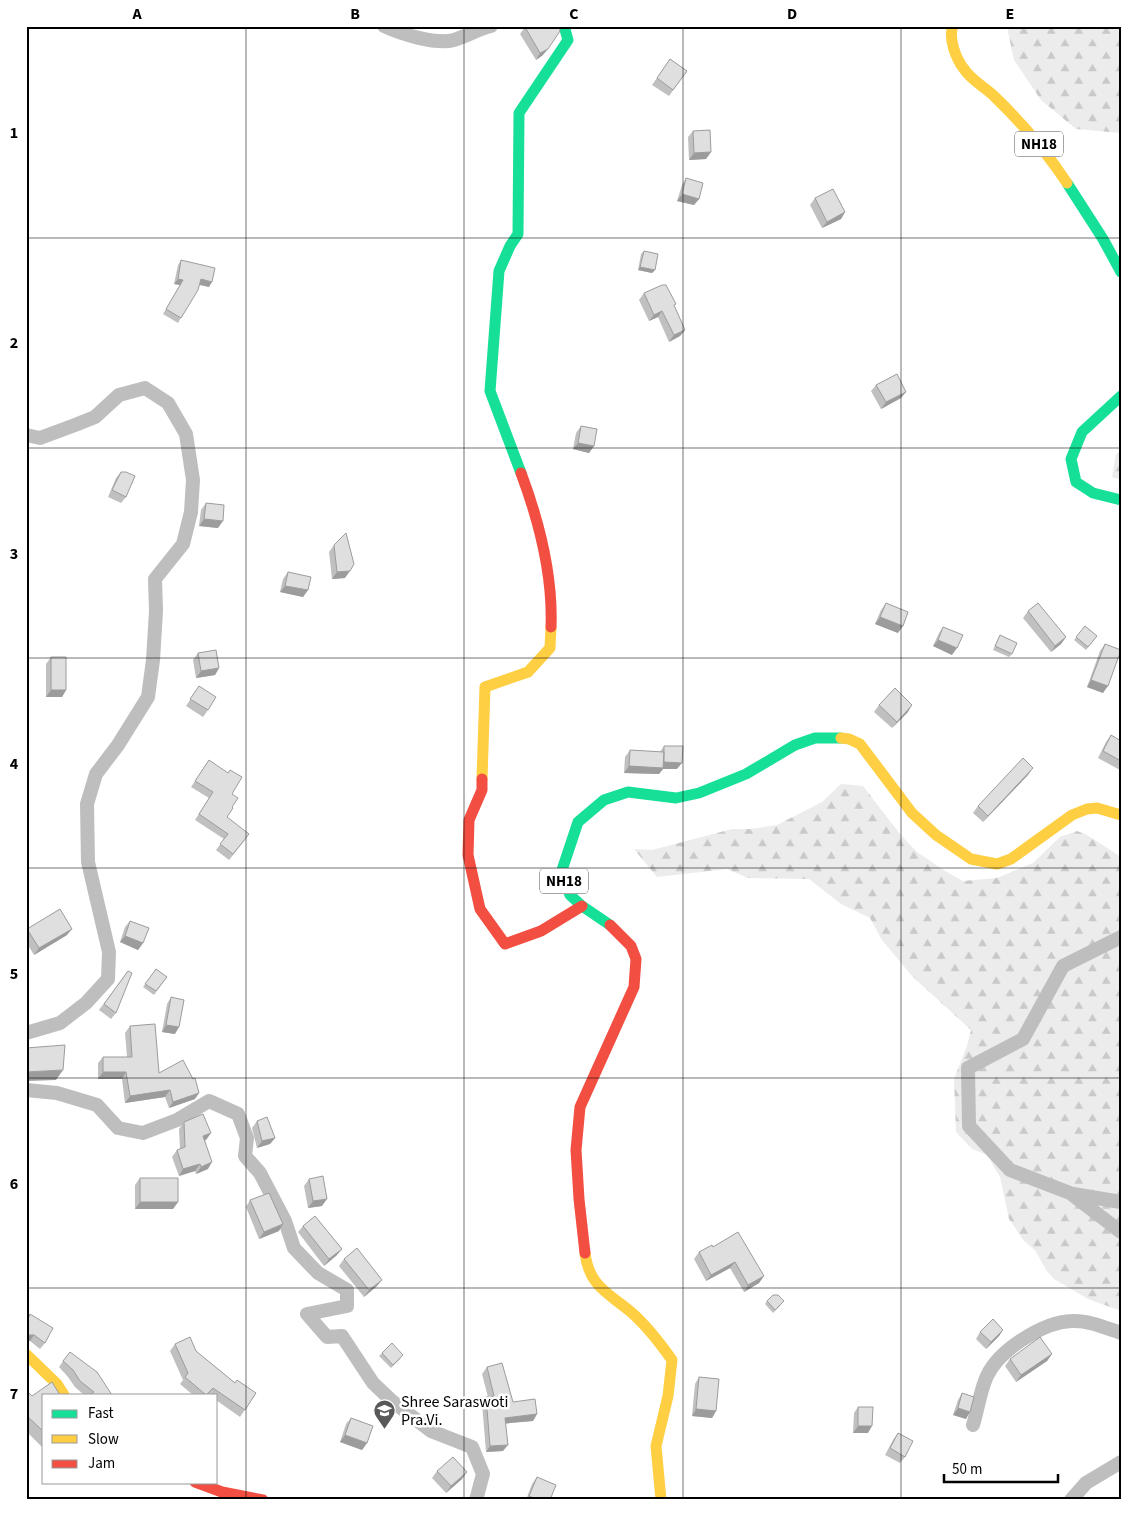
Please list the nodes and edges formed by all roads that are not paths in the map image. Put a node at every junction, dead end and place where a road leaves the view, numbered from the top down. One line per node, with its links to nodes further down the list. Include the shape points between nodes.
1 (384, 26): 2 (street, via 422,39 452,41)
2 (491, 26)
3 (564, 26): 10 (main road, via 568,40 519,113 518,234 499,272 490,391 527,489 542,541 552,604 550,648 528,672 485,687 482,790 469,820 468,855 480,909 505,944 541,931)
4 (953, 26): 5 (main road, NH18, via 955,52 964,70 996,98 1052,160)
5 (1121, 272)
6 (1121, 396): 8 (main road, via 1082,432 1071,459 1076,482 1093,493)
7 (26, 435): 12 (street, via 40,438 75,426 95,417 119,395 145,388 168,403 186,434 193,480 191,512 183,544 155,579 156,612 148,697 96,774 87,804 88,862 110,952 108,979 86,1003 60,1023)
8 (1121, 500)
9 (1121, 816): 10 (main road, NH18, via 1097,808 1087,809 1072,814 1011,859 998,864 971,859 936,835 912,813 860,744 834,737 815,738 746,774 699,793 676,798 628,792 604,800 578,822 561,873 570,895)
10 (582, 906): 25 (main road, NH18, via 610,924 631,946 636,959 634,987 580,1107 576,1150 586,1262 601,1290 632,1313 672,1360 668,1396 656,1446)
11 (1121, 937): 14 (street, via 1063,966 1024,1039 968,1068 969,1126 1010,1170)
12 (26, 1033)
13 (26, 1090): 24 (street, via 57,1093 97,1105 118,1128 143,1133 177,1120 209,1101 238,1114 247,1138 245,1156 260,1173 285,1221 294,1248 318,1272 347,1290 347,1306 307,1314 327,1337 342,1336 374,1382 409,1415 431,1431 472,1447 483,1474)
14 (1070, 1193): 15 (street); 16 (street)
15 (1121, 1202)
16 (1121, 1232)
17 (1121, 1333): 20 (street, via 1072,1321 1045,1328 1023,1339 999,1359 987,1377)
18 (26, 1354): 19 (main road)
19 (63, 1394)
20 (973, 1425)
21 (1121, 1462): 26 (street, via 1086,1483)
22 (200, 1484): 23 (main road)
23 (263, 1500)
24 (476, 1500)
25 (661, 1500)
26 (1071, 1500)

